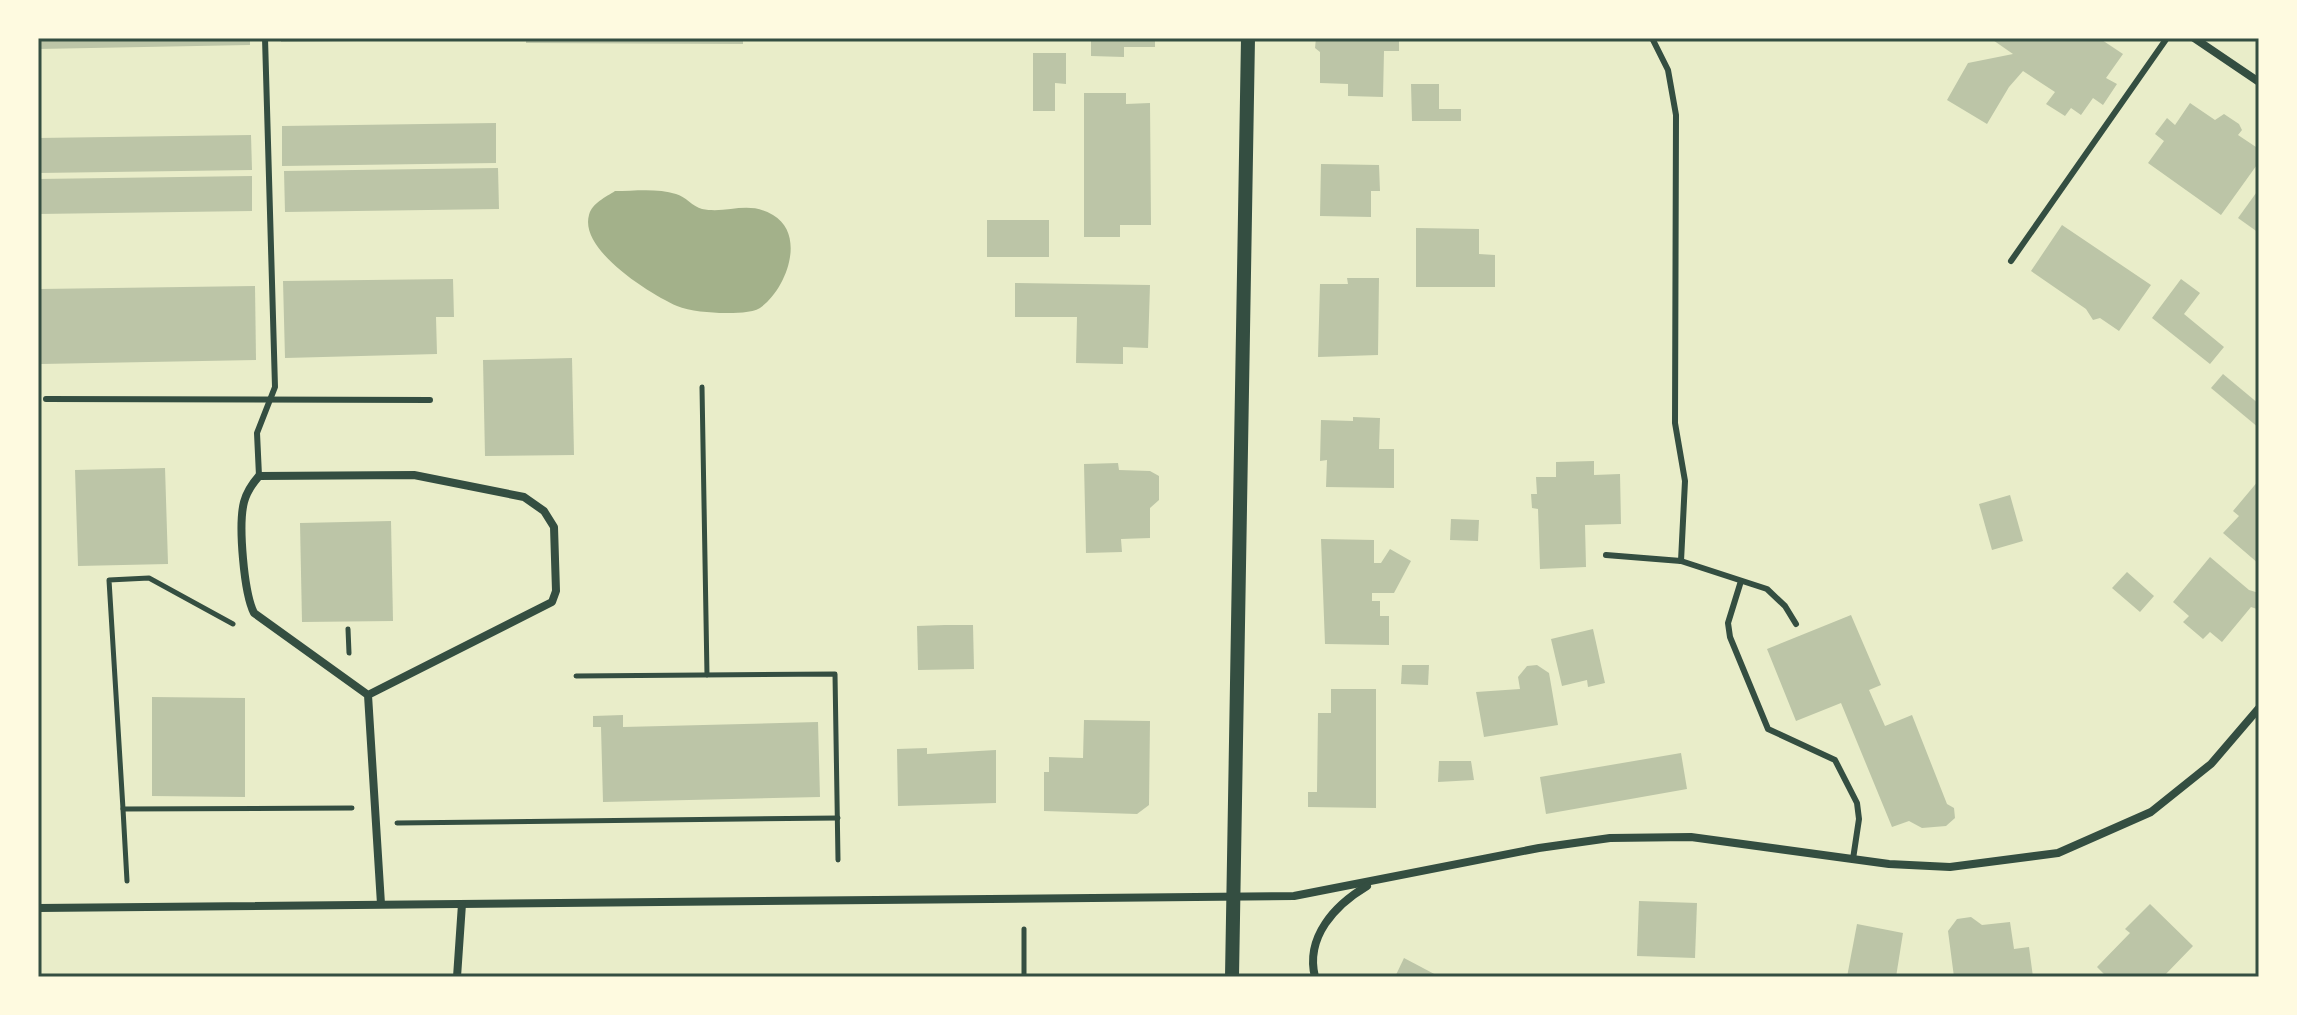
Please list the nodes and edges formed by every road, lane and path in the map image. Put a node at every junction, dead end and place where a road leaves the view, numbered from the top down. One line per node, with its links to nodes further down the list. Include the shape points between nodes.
1 (265, 38): 10 (lane)
2 (1248, 38): 30 (street)
3 (1652, 38): 14 (lane, via 1668,70 1676,115 1675,423 1685,481)
4 (2167, 38): 7 (lane)
5 (2194, 38): 6 (street)
6 (2259, 82)
7 (2011, 261)
8 (702, 387): 18 (path)
9 (46, 399): 10 (lane)
10 (272, 399): 11 (lane); 12 (lane, via 257,433)
11 (430, 400)
12 (259, 476): 20 (street, via 242,507 247,599 254,613); 20 (street, via 414,475 524,497 544,511 554,527 552,602)
13 (1606, 555): 14 (lane)
14 (1681, 561): 15 (lane)
15 (1741, 581): 16 (lane, via 1767,589); 26 (lane, via 1728,623 1730,637 1768,729 1835,760 1857,803)
16 (1796, 624)
17 (237, 626): 23 (path, via 149,578 109,580)
18 (707, 675): 19 (path); 24 (path, via 835,674)
19 (576, 676)
20 (368, 695): 31 (street)
21 (2259, 708): 26 (street, via 2211,764 2151,812 2058,853 1950,867)
22 (352, 808): 23 (path)
23 (123, 809): 28 (path)
24 (838, 818): 25 (path); 27 (path)
25 (400, 823)
26 (1853, 859): 29 (street, via 1691,837 1610,838)
27 (838, 860)
28 (127, 881)
29 (1371, 883): 30 (street, via 1294,896); 38 (street, via 1329,917 1316,942)
30 (1234, 895): 32 (street); 37 (street)
31 (381, 904): 32 (street); 33 (street)
32 (462, 904): 35 (street)
33 (38, 908)
34 (1024, 929): 36 (path)
35 (457, 977)
36 (1024, 977)
37 (1232, 977)
38 (1315, 977)

